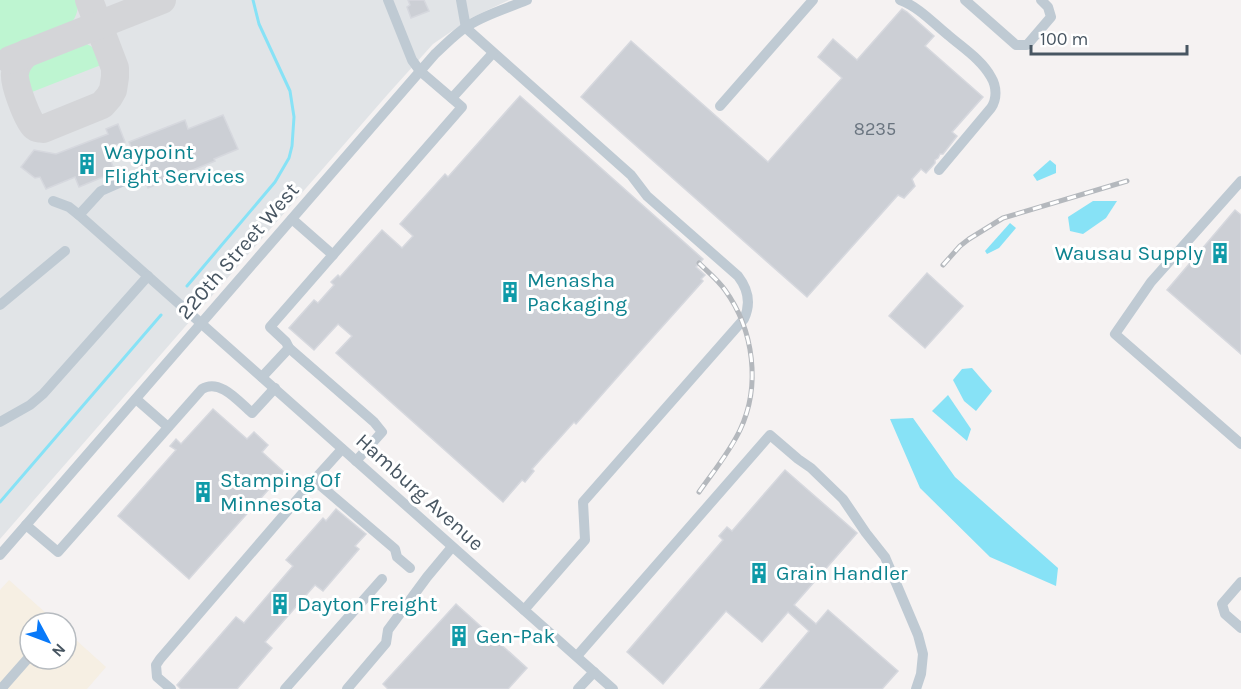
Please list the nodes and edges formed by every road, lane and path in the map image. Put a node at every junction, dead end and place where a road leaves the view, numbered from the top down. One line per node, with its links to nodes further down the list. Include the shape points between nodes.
1 (388, 0): 10 (street)
2 (461, 0): 8 (street)
3 (527, 0): 8 (street, 220th Street West)
4 (813, 0): 12 (street)
5 (900, 0): 13 (street, via 915,7 971,54 987,71 995,88 995,103)
6 (965, 0): 7 (street, via 1016,45 1027,45 1051,16)
7 (1041, 0)
8 (465, 28): 9 (street); 10 (street, 220th Street West)
9 (493, 53): 11 (street); 40 (street, via 738,276 748,307 744,319 583,502 585,540)
10 (420, 71): 11 (street); 18 (street, 220th Street West)
11 (453, 98): 20 (street, via 462,107)
12 (720, 105)
13 (939, 170)
14 (126, 180): 17 (street, via 101,191)
15 (1241, 181): 30 (street, via 1151,282 1115,334)
16 (53, 201): 17 (street, Hamburg Avenue)
17 (79, 215): 21 (street, Hamburg Avenue)
18 (292, 219): 20 (street); 23 (street, 220th Street West)
19 (65, 251): 22 (street)
20 (333, 255): 24 (street, via 270,327)
21 (148, 276): 23 (street, Hamburg Avenue); 28 (street, via 43,394)
22 (0, 305)
23 (202, 323): 25 (street, Hamburg Avenue); 27 (street, 220th Street West)
24 (289, 348): 25 (street); 32 (street, via 382,432)
25 (262, 377): 26 (street, Hamburg Avenue)
26 (275, 388): 29 (street, via 252,413 221,388 204,387); 31 (street, Hamburg Avenue)
27 (136, 399): 29 (street); 34 (street, 220th Street West)
28 (0, 422)
29 (168, 427): 34 (street, via 58,552)
30 (1241, 444)
31 (342, 449): 32 (street, Hamburg Avenue); 33 (street)
32 (357, 461): 35 (street, Hamburg Avenue)
33 (314, 480): 37 (street, via 395,549 397,557); 46 (street, via 160,659 157,677)
34 (26, 525): 36 (street, 220th Street West)
35 (452, 547): 40 (street, Hamburg Avenue); 48 (street, via 388,630 386,643)
36 (0, 555)
37 (410, 568)
38 (382, 579): 47 (street)
39 (1241, 582): 41 (street, via 1222,604 1225,614)
40 (524, 610): 42 (street, Hamburg Avenue)
41 (1241, 628)
42 (577, 657): 44 (street, Hamburg Avenue); 51 (street, via 770,435 843,499 885,557 923,654)
43 (18, 670): 45 (street)
44 (594, 672): 49 (street); 50 (street, Hamburg Avenue)
45 (1, 689)
46 (171, 689)
47 (285, 689)
48 (347, 689)
49 (578, 689)
50 (614, 689)
51 (916, 689)

